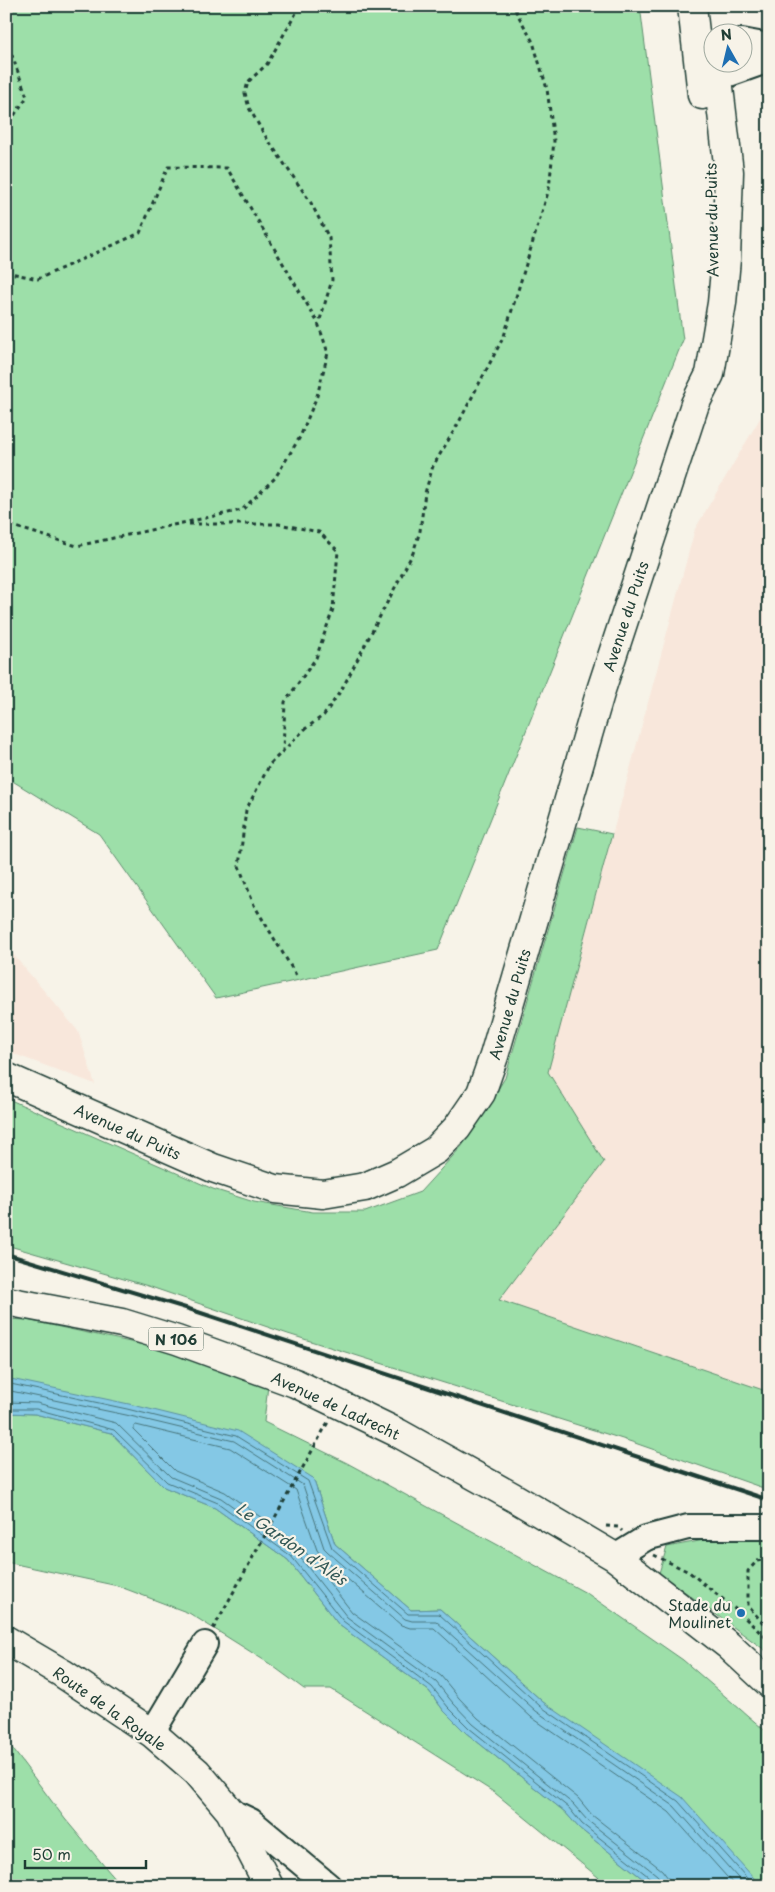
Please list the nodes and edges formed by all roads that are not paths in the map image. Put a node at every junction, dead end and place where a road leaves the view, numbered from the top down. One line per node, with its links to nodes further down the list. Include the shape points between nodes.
1 (692, 6): 4 (main road, Avenue du Puits)
2 (708, 6): 3 (main road, Avenue du Puits)
3 (708, 22)
4 (702, 29)
5 (752, 43): 6 (street)
6 (769, 46)
7 (769, 60): 8 (street)
8 (712, 74): 9 (main road, Avenue du Puits, via 715,251 695,404 601,690 494,1056 481,1093 457,1128 436,1150 365,1187 323,1194 275,1189 213,1168)
9 (6, 1077)
10 (6, 1302): 12 (main road, Avenue de Ladrecht / N 106, via 122,1322 295,1382 398,1433 513,1497)
11 (769, 1527): 12 (street, via 688,1527 646,1538)
12 (626, 1550): 15 (main road, N 106)
13 (6, 1640): 16 (main road, Route de la Royale)
14 (205, 1644): 16 (street)
15 (769, 1683)
16 (152, 1733): 17 (main road, Route de la Royale, via 196,1772)
17 (230, 1811): 18 (main road, Route de la Royale); 19 (street, via 251,1821)
18 (269, 1886)
19 (330, 1886)

